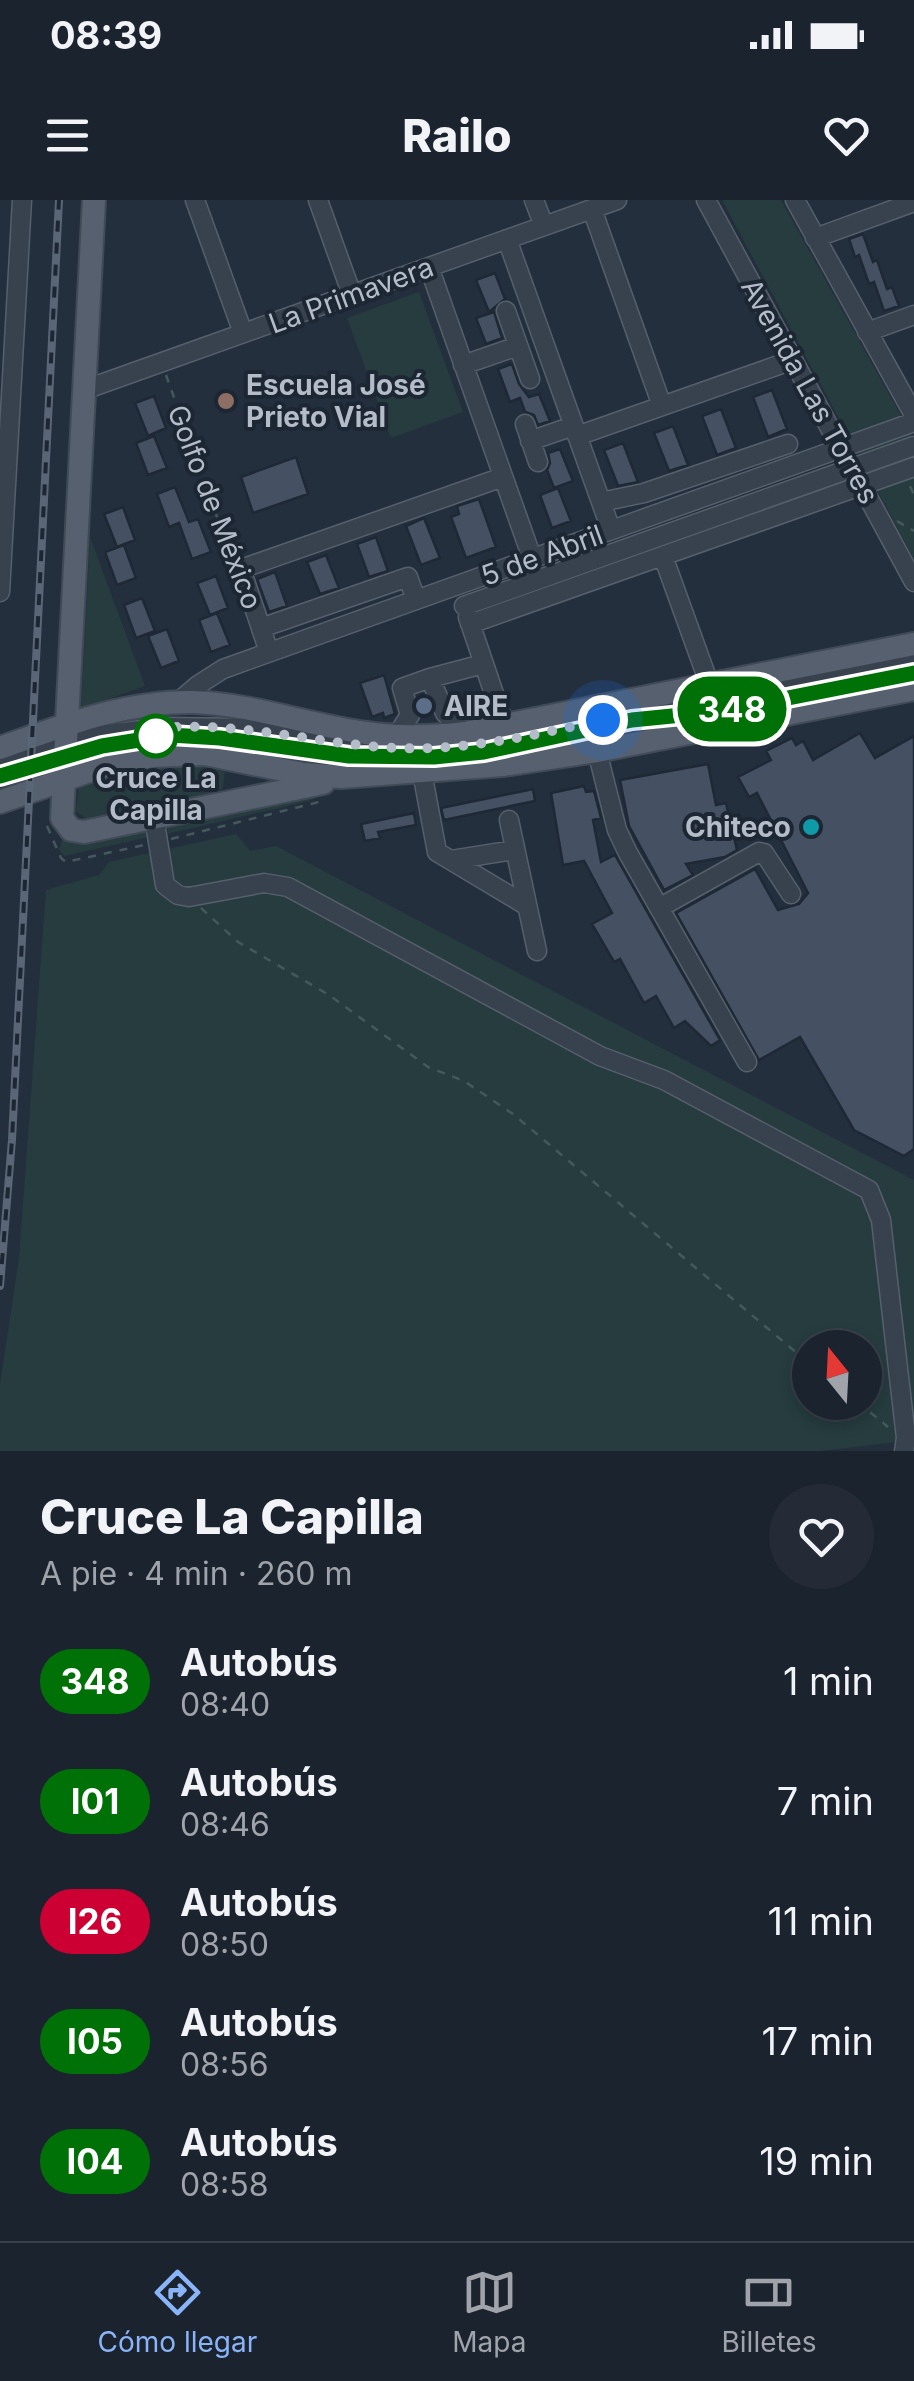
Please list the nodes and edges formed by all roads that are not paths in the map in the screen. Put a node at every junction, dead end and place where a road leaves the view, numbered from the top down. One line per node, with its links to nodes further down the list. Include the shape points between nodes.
1 (22, 200): 15 (street)
2 (94, 200): 25 (main road)
3 (195, 200): 20 (street)
4 (318, 200): 16 (street)
5 (534, 200): 11 (street)
6 (617, 200): 10 (street, La Primavera)
7 (706, 200): 22 (street, Avenida Las Torres)
8 (795, 200): 12 (street)
9 (914, 202): 12 (street)
10 (592, 209): 11 (street, La Primavera); 26 (street)
11 (544, 226): 13 (street, La Primavera)
12 (815, 238): 19 (street)
13 (507, 240): 14 (street, La Primavera); 28 (street)
14 (429, 267): 16 (street, La Primavera); 23 (street)
15 (9, 269): 38 (street)
16 (352, 295): 20 (street, La Primavera)
17 (506, 311): 21 (street)
18 (914, 315): 19 (street)
19 (867, 332): 27 (street)
20 (243, 333): 25 (street, La Primavera)
21 (518, 346): 23 (street); 24 (street)
22 (793, 360): 26 (street); 31 (street, Avenida Las Torres)
23 (463, 365): 34 (street)
24 (530, 379)
25 (84, 390): 60 (main road)
26 (662, 406): 28 (street)
27 (914, 418): 31 (street, 5 de Abril)
28 (575, 431): 32 (street, via 528,433); 36 (street)
29 (788, 444): 36 (street)
30 (914, 446): 35 (street)
31 (841, 448): 35 (street, Avenida Las Torres); 37 (street, 5 de Abril)
32 (538, 462)
33 (914, 468): 35 (street, 5 de Abril)
34 (502, 477): 40 (street); 46 (street, Golfo de México, via 240,569)
35 (857, 477): 39 (street, 5 de Abril); 41 (street, Avenida Las Torres); 45 (street)
36 (601, 502): 37 (street)
37 (611, 530): 40 (street, 5 de Abril)
38 (2, 535): 43 (street)
39 (663, 556): 45 (street, 5 de Abril); 53 (street)
40 (532, 558): 42 (street, 5 de Abril)
41 (914, 582)
42 (457, 585): 44 (street, 5 de Abril); 45 (street)
43 (0, 592)
44 (416, 600): 46 (street, via 408,577); 48 (street, 5 de Abril)
45 (467, 615): 50 (street)
46 (261, 628): 48 (street, Golfo de México)
47 (914, 644): 53 (main road)
48 (270, 652): 55 (street, 5 de Abril, via 223,669)
49 (914, 660): 60 (street, via 470,745 398,748 250,728 179,726 100,735)
50 (484, 664): 52 (street); 56 (street)
51 (914, 673): 61 (street, via 484,752 372,758)
52 (430, 678): 57 (street, via 444,713); 58 (street, via 402,688 410,715)
53 (710, 686): 56 (main road)
54 (914, 689): 62 (main road)
55 (178, 702): 58 (main road); 60 (main road, via 127,708)
56 (504, 726): 57 (main road)
57 (465, 733): 58 (main road)
58 (396, 736)
59 (0, 748): 60 (main road)
60 (65, 752): 61 (street, via 170,735); 63 (main road); 64 (street); 66 (street); 68 (main road); 70 (main road, via 67,827 75,832)
61 (303, 752): 63 (street)
62 (597, 752): 65 (main road); 76 (street, via 616,830)
63 (222, 757): 67 (main road); 69 (main road, via 232,780)
64 (0, 768)
65 (422, 772): 67 (main road); 73 (street, via 437,852)
66 (0, 776)
67 (341, 777): 69 (main road)
68 (0, 802)
69 (222, 802): 70 (main road)
70 (154, 817): 79 (street, via 166,885 178,895 264,883 288,887 600,1056 664,1080 869,1190 880,1220)
71 (509, 820): 72 (street)
72 (514, 850): 73 (street); 75 (street)
73 (450, 860): 75 (street)
74 (791, 894): 76 (street, via 759,852)
75 (527, 906): 77 (street)
76 (659, 908): 78 (street)
77 (537, 951)
78 (747, 1062)
79 (905, 1446)

